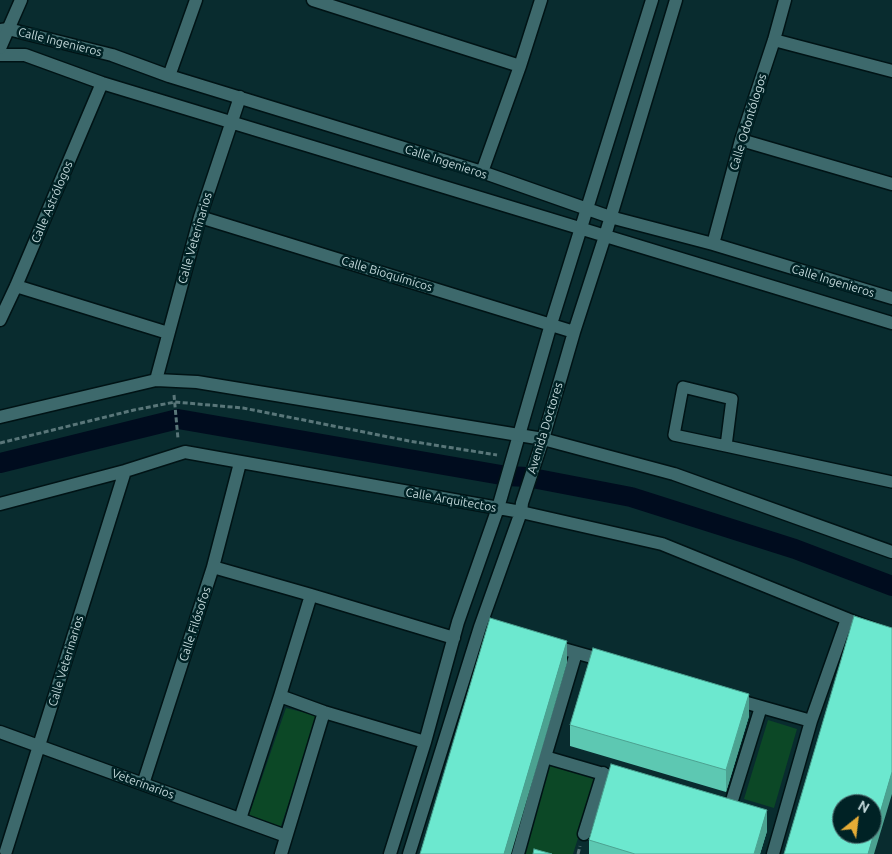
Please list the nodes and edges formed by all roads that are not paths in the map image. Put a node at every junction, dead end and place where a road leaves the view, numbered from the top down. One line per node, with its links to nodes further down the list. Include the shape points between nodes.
1 (21, 0): 8 (street)
2 (196, 0): 14 (street)
3 (313, 0): 12 (street)
4 (541, 0): 12 (street)
5 (652, 0): 21 (street, Avenida Doctores)
6 (676, 0): 23 (street, Avenida Doctores)
7 (785, 0): 9 (street, Calle Odontólogos)
8 (4, 30): 10 (street); 14 (street, Calle Ingenieros, via 112,55)
9 (774, 40): 13 (street); 18 (street, Calle Odontólogos)
10 (0, 48)
11 (0, 55): 15 (street, Calle Ingenieros, via 25,55)
12 (520, 66): 19 (street)
13 (892, 71)
14 (168, 76): 16 (street, Calle Ingenieros)
15 (102, 83): 17 (street, Calle Ingenieros); 27 (street, Calle Astrólogos)
16 (240, 97): 17 (street, Calle Veterinarios); 19 (street, Calle Ingenieros)
17 (231, 121): 22 (street, Calle Veterinarios); 24 (street, Calle Ingenieros)
18 (741, 140): 20 (street); 26 (street, Calle Odontólogos)
19 (482, 172): 21 (street, Calle Ingenieros)
20 (892, 184)
21 (587, 209): 23 (street, Calle Ingenieros); 24 (street, Avenida Doctores)
22 (200, 217): 31 (street, Calle Bioquímicos); 32 (street, Calle Veterinarios)
23 (610, 217): 25 (street, Avenida Doctores); 26 (street, Calle Ingenieros)
24 (580, 228): 25 (street, Calle Ingenieros); 31 (street, Avenida Doctores)
25 (605, 236): 30 (street, Calle Ingenieros); 33 (street, Avenida Doctores)
26 (713, 244): 28 (street, Calle Ingenieros)
27 (16, 286): 29 (street, Calle Astrólogos); 32 (street)
28 (892, 298)
29 (0, 320)
30 (892, 323)
31 (551, 324): 33 (street, Calle Bioquímicos); 36 (street, Avenida Doctores)
32 (168, 332): 34 (street, Calle Veterinarios)
33 (574, 332): 37 (street, Avenida Doctores)
34 (156, 380): 35 (street); 36 (street, via 197,382)
35 (0, 417)
36 (519, 436): 37 (street); 43 (street, Avenida Doctores)
37 (541, 444): 44 (street, Avenida Doctores); 45 (street, via 674,474)
38 (726, 446): 38 (lane, via 732,399 683,387 674,435); 41 (lane)
39 (240, 463): 40 (street, Calle Arquitectos, via 185,452); 43 (street, Calle Arquitectos); 46 (street, Calle Filósofos)
40 (125, 471): 42 (street, Calle Arquitectos); 63 (street, Calle Veterinarios)
41 (892, 482)
42 (1, 508)
43 (498, 508): 44 (street, Calle Arquitectos); 49 (street, Avenida Doctores)
44 (522, 508): 48 (street, Calle Arquitectos, via 662,544); 50 (street, Avenida Doctores)
45 (892, 552)
46 (213, 567): 47 (street); 66 (street, Calle Filósofos)
47 (311, 595): 52 (street); 56 (street)
48 (847, 619): 51 (street, Calle Arquitectos); 60 (street)
49 (458, 622): 50 (street); 52 (street, Avenida Doctores)
50 (485, 628): 75 (street, Avenida Doctores)
51 (892, 636)
52 (454, 638): 62 (street, Avenida Doctores)
53 (538, 642): 54 (street)
54 (576, 652): 55 (street); 64 (street)
55 (613, 663)
56 (280, 696): 59 (street); 69 (street)
57 (724, 696): 58 (street)
58 (761, 707): 60 (street); 68 (street)
59 (324, 712): 62 (street); 71 (street)
60 (811, 721): 77 (street, via 777,824)
61 (0, 732): 63 (street, Veterinarios)
62 (425, 742): 74 (street, Avenida Doctores)
63 (40, 747): 66 (street, Veterinarios); 72 (street, Calle Veterinarios)
64 (545, 757): 65 (street); 76 (street)
65 (603, 774): 67 (street); 70 (street)
66 (143, 784): 69 (street, Veterinarios)
67 (639, 784)
68 (729, 810)
69 (240, 819): 71 (street, Veterinarios)
70 (584, 834)
71 (286, 836): 73 (street)
72 (7, 851)
73 (281, 854)
74 (390, 854)
75 (409, 854)
76 (518, 854)
77 (773, 854)

